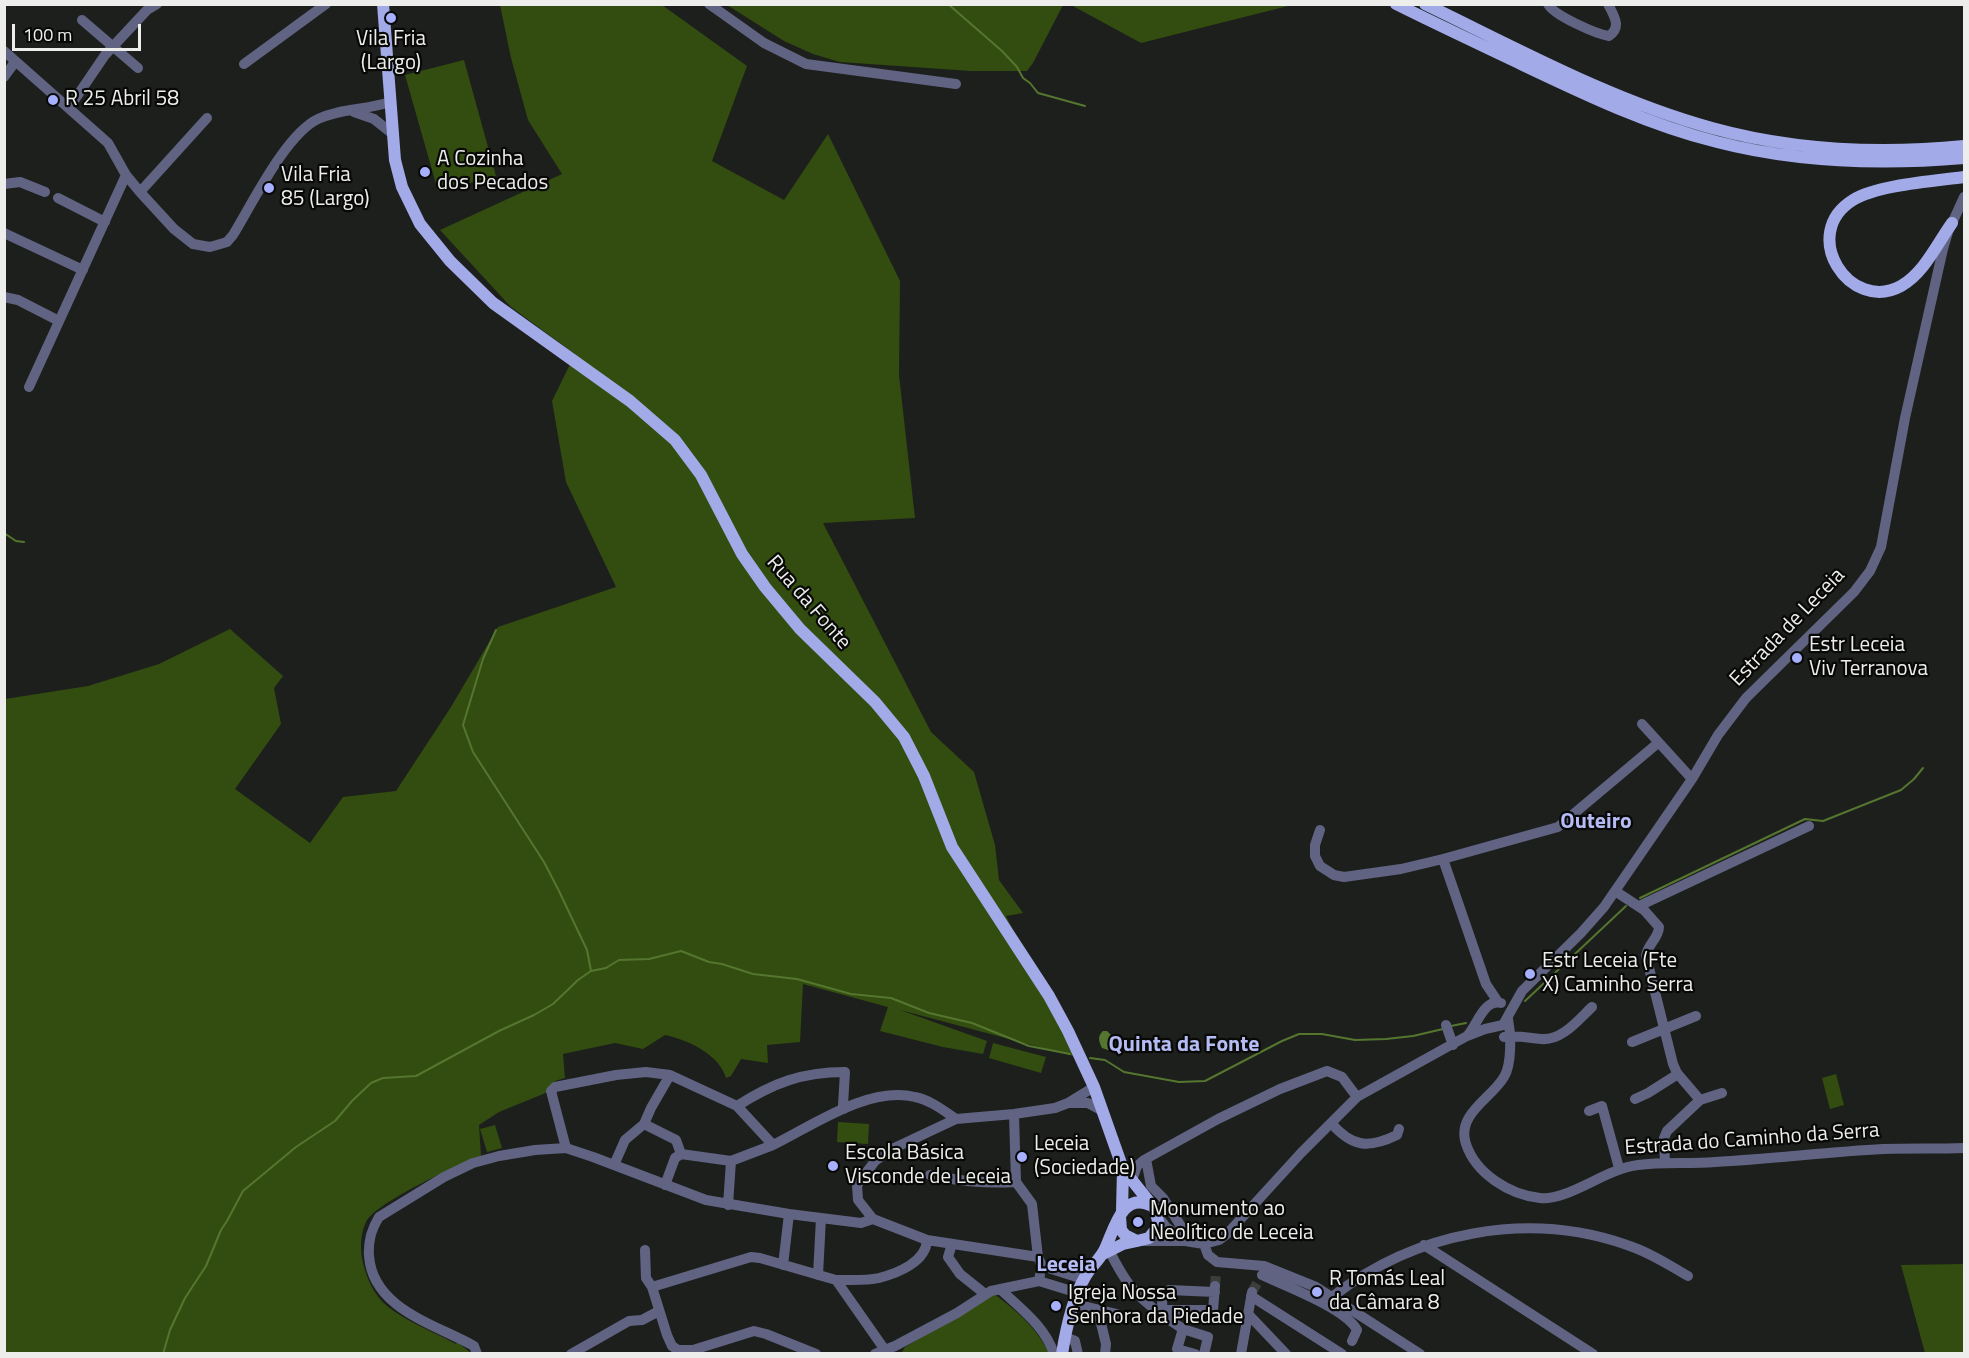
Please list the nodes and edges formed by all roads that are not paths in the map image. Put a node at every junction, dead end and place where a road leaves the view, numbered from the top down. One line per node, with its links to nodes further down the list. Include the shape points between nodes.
1 (157, 4): 10 (street)
2 (326, 4): 13 (street)
3 (382, 4): 17 (main road, Rua da Fonte)
4 (710, 4): 16 (street, via 764,43 806,64)
5 (1396, 4): 23 (main road, via 1581,93 1717,142 1785,156 1848,162)
6 (1425, 4): 22 (main road, via 1616,94 1712,128 1822,148)
7 (1548, 4): 8 (street, via 1557,14 1609,36 1617,26)
8 (1608, 4)
9 (82, 20): 10 (street)
10 (112, 47): 14 (street); 18 (street)
11 (4, 51): 12 (street)
12 (15, 62): 15 (street); 18 (street)
13 (244, 64)
14 (138, 68)
15 (4, 77)
16 (956, 84)
17 (390, 102): 19 (street); 21 (main road, Rua da Fonte)
18 (69, 108): 24 (street, via 108,143)
19 (345, 110): 21 (street, via 374,119); 28 (street, via 317,119 298,133 227,242 210,247 193,244)
20 (207, 118): 28 (street)
21 (394, 135): 62 (main road, Rua da Fonte, via 402,187 420,224 438,248 500,308 630,400 664,429 701,475 742,555 765,587 800,629 896,726 917,760 952,847 1049,996)
22 (1965, 146)
23 (1965, 158)
24 (126, 175): 28 (street); 31 (street)
25 (1965, 177): 32 (main road, via 1879,190 1852,200 1832,223 1830,254 1840,272 1854,283 1873,290 1891,290 1914,275)
26 (4, 184): 27 (street, via 20,182)
27 (45, 192)
28 (140, 192)
29 (1965, 197): 32 (street, Estrada de Leceia)
30 (58, 198): 31 (street)
31 (105, 222): 34 (street)
32 (1952, 223): 40 (street, Estrada de Leceia, via 1905,418 1881,547 1870,571 1854,592 1746,698)
33 (4, 233): 34 (street)
34 (83, 270): 36 (street)
35 (4, 297): 36 (street)
36 (59, 321): 37 (street)
37 (29, 387)
38 (1642, 724): 39 (street)
39 (1658, 743): 40 (street); 43 (street, via 1558,827)
40 (1692, 779): 44 (street, Estrada de Leceia)
41 (1809, 826): 45 (street)
42 (1320, 830): 43 (street, via 1315,856 1320,866 1334,875 1344,877)
43 (1443, 859): 46 (street)
44 (1615, 891): 45 (street); 47 (street, Estrada de Leceia, via 1581,933)
45 (1639, 906): 55 (street, via 1659,927 1646,956)
46 (1486, 984): 48 (street); 50 (street)
47 (1522, 991): 48 (street, Estrada de Leceia); 52 (street, Estrada de Leceia)
48 (1499, 1002): 50 (street, via 1488,1004); 52 (street, via 1507,1007)
49 (1592, 1007): 57 (street, via 1554,1038)
50 (1484, 1011): 53 (street, via 1486,1023); 56 (street)
51 (1696, 1016): 55 (street)
52 (1508, 1017): 53 (street, via 1503,1025); 57 (street, Estrada do Caminho da Serra)
53 (1494, 1027): 56 (street); 57 (street)
54 (1447, 1029): 59 (street)
55 (1665, 1030): 58 (street); 60 (street)
56 (1467, 1036): 59 (street)
57 (1507, 1037): 86 (street, Estrada do Caminho da Serra, via 1509,1061 1505,1076 1466,1123 1464,1137 1473,1158 1496,1183 1541,1198 1563,1194)
58 (1632, 1042)
59 (1453, 1045): 64 (street)
60 (1678, 1074): 65 (street); 66 (street)
61 (670, 1075): 68 (street); 75 (street); 78 (street, via 616,1075 555,1087 551,1091)
62 (1094, 1087): 67 (street); 70 (main road, Rua da Fonte)
63 (1722, 1093): 66 (street)
64 (1357, 1096): 74 (street); 81 (street, via 1342,1077 1327,1071 1218,1119)
65 (1635, 1099)
66 (1700, 1100): 83 (street, via 1667,1131)
67 (1066, 1103): 70 (street, via 1088,1104); 72 (street)
68 (737, 1106): 69 (street, via 763,1089 798,1076 845,1072); 77 (street)
69 (844, 1109): 73 (street, via 873,1097 905,1095 928,1101); 77 (street)
70 (1102, 1111): 85 (main road, Rua da Fonte)
71 (1589, 1111): 86 (street, via 1607,1104)
72 (1014, 1114): 73 (street); 91 (street)
73 (956, 1119): 98 (street, via 875,1161 856,1190 858,1200)
74 (1331, 1123): 76 (street, via 1356,1143 1370,1144 1397,1135); 103 (street, via 1227,1234)
75 (644, 1124): 80 (street, via 676,1140); 84 (street, via 625,1140)
76 (1399, 1129)
77 (774, 1145): 82 (street)
78 (566, 1148): 84 (street); 129 (street, via 473,1164 379,1217 372,1227 369,1266 376,1283 391,1300 474,1346)
79 (1965, 1148): 83 (street, Estrada do Caminho da Serra, via 1881,1149 1713,1163)
80 (681, 1154): 82 (street); 92 (street, via 675,1158)
81 (1146, 1159): 89 (street, via 1137,1166); 101 (street, via 1151,1186 1184,1231)
82 (730, 1161): 93 (street)
83 (1665, 1163): 86 (street, Estrada do Caminho da Serra)
84 (614, 1165): 87 (street)
85 (1122, 1166): 89 (main road, Rua da Fonte); 96 (main road, Rua da Fonte)
86 (1619, 1168)
87 (627, 1170): 90 (street); 92 (street)
88 (930, 1175): 91 (street, via 961,1182)
89 (1132, 1180): 94 (main road, Rua da Fonte)
90 (624, 1182)
91 (1016, 1182): 107 (street, via 1032,1204)
92 (665, 1185): 93 (street)
93 (728, 1205): 95 (street)
94 (1154, 1210): 96 (main road, via 1144,1202 1132,1203); 100 (main road, via 1157,1228); 101 (street, via 1166,1227)
95 (789, 1214): 97 (street); 108 (street)
96 (1121, 1214): 100 (main road, via 1121,1230); 106 (main road)
97 (821, 1218): 98 (street, via 861,1223); 110 (street)
98 (873, 1219): 99 (street)
99 (927, 1240): 102 (street); 113 (street, via 916,1263 878,1278)
100 (1140, 1241): 101 (street); 106 (main road)
101 (1185, 1241): 103 (street)
102 (952, 1244): 107 (street); 117 (street, via 948,1257 960,1274)
103 (1204, 1244): 109 (street, via 1216,1268)
104 (1424, 1245): 111 (street, via 1505,1229 1556,1230 1627,1244); 118 (street, via 1384,1263); 142 (street)
105 (645, 1250): 115 (street, via 646,1278)
106 (1106, 1252): 112 (main road); 122 (street, via 1136,1295)
107 (1040, 1262): 112 (street); 114 (street)
108 (783, 1265): 110 (street); 115 (street, via 751,1257)
109 (1262, 1274): 118 (street, via 1317,1287); 127 (street, via 1310,1296 1347,1320 1357,1330)
110 (818, 1275): 113 (street)
111 (1688, 1276)
112 (1085, 1277): 119 (main road)
113 (836, 1280): 128 (street)
114 (1039, 1281): 116 (street); 119 (street)
115 (652, 1287): 120 (street)
116 (1000, 1289): 117 (street); 132 (street, via 1039,1325)
117 (985, 1294): 128 (street)
118 (1332, 1297): 141 (street)
119 (1076, 1298): 121 (street); 126 (main road)
120 (659, 1311): 130 (street, via 642,1320 629,1321); 131 (street, via 672,1346 678,1350 693,1350 754,1331)
121 (1098, 1311): 123 (street); 135 (street)
122 (1162, 1312): 122 (street, via 1213,1310 1215,1289 1169,1290 1164,1294); 125 (street)
123 (1117, 1314)
124 (1248, 1314): 138 (street); 139 (street); 140 (street, via 1251,1294)
125 (1183, 1329): 136 (street, via 1177,1349); 137 (street, via 1208,1337)
126 (1065, 1337): 133 (main road); 134 (street, via 1075,1341)
127 (1352, 1341)
128 (887, 1351)
129 (477, 1353)
130 (571, 1353)
131 (816, 1353)
132 (1054, 1353)
133 (1062, 1353)
134 (1078, 1353)
135 (1105, 1353)
136 (1195, 1353)
137 (1204, 1353)
138 (1240, 1353)
139 (1286, 1353)
140 (1343, 1353)
141 (1420, 1353)
142 (1593, 1353)

